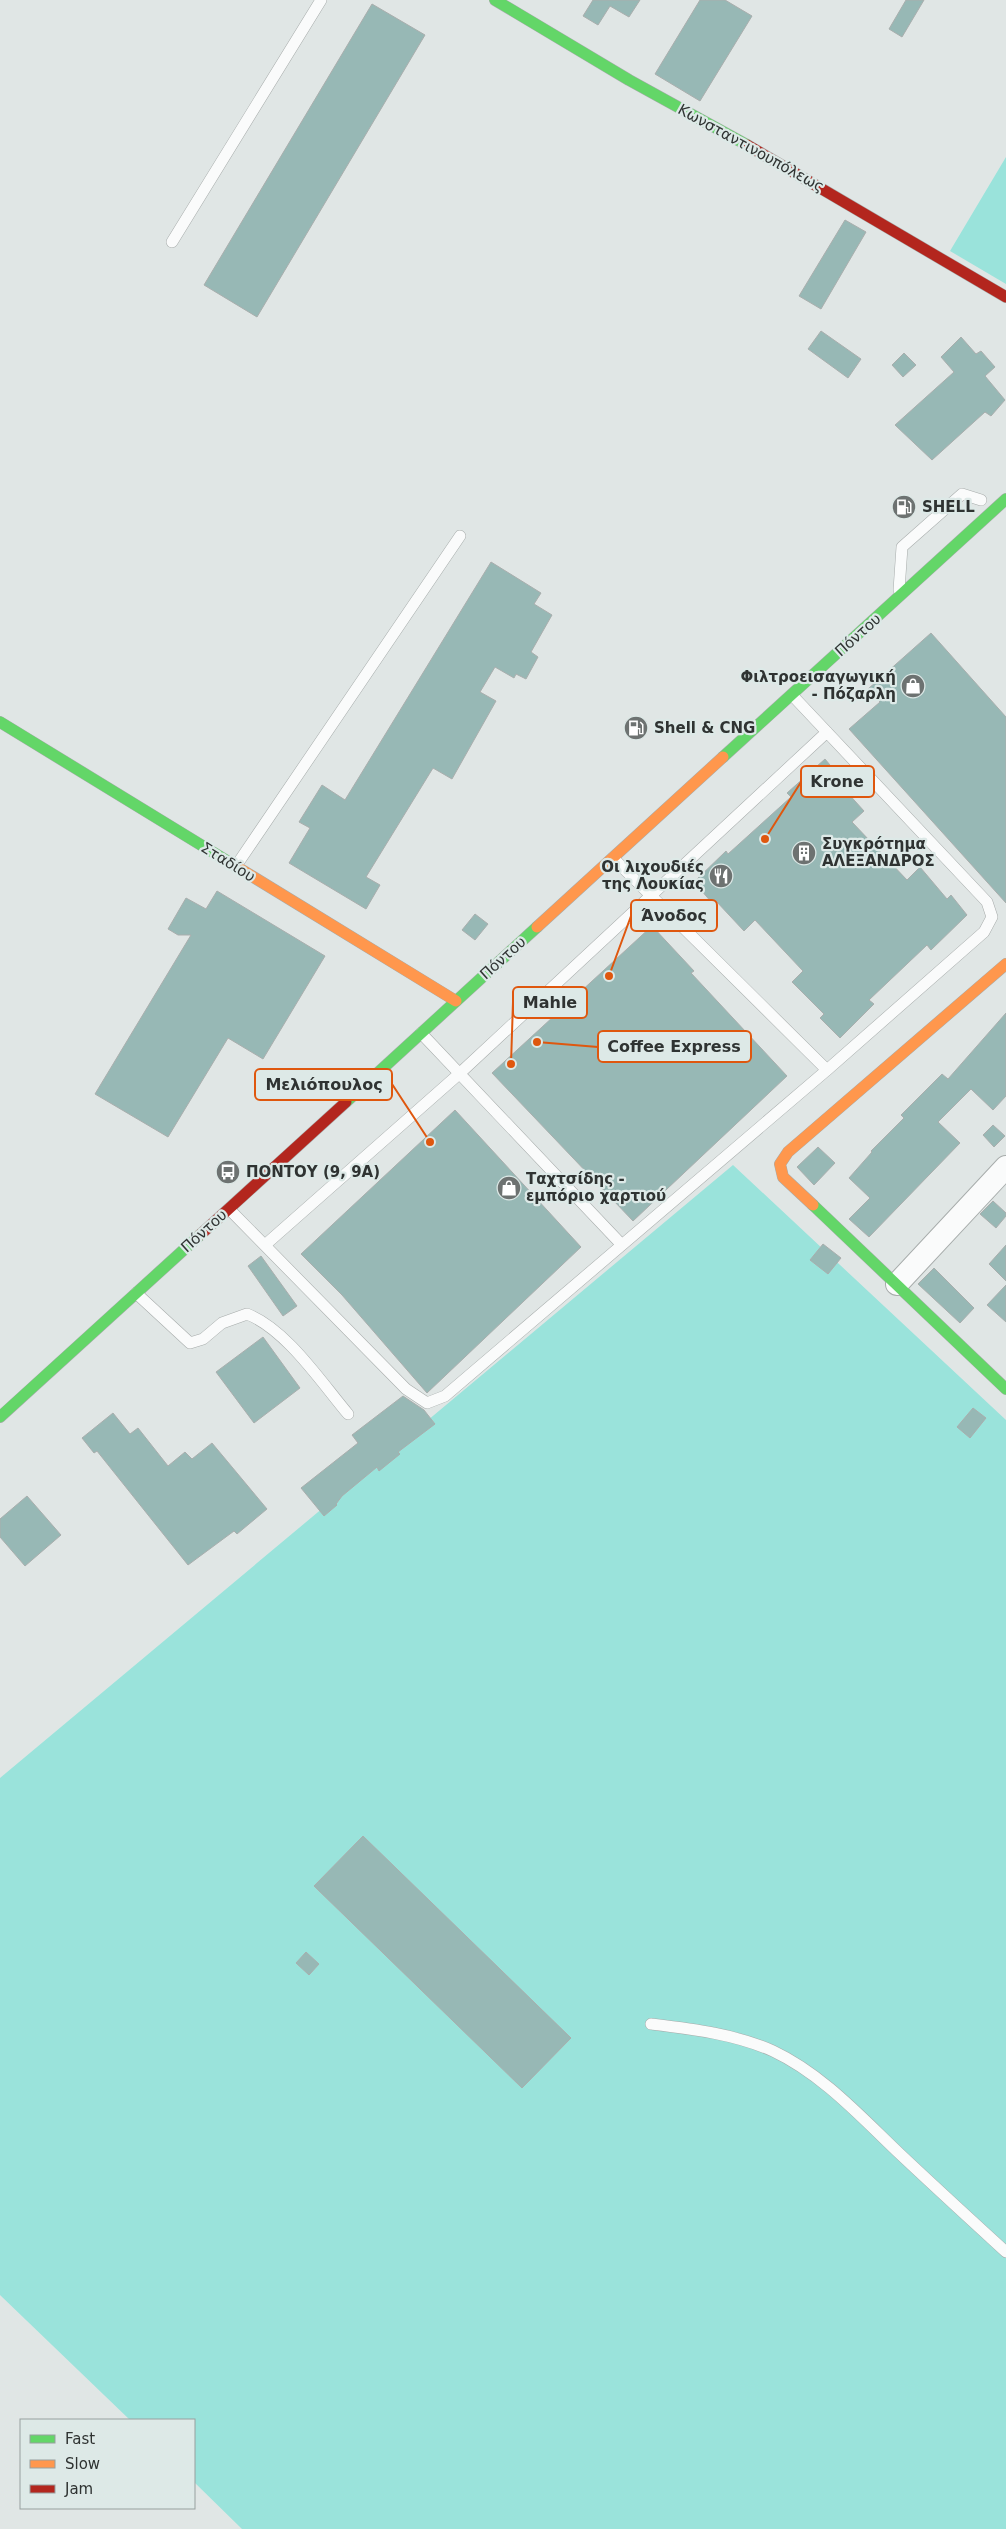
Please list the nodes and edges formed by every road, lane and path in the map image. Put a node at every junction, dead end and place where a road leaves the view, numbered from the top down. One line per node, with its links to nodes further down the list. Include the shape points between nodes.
1 (321, 0): 3 (lane)
2 (495, 0): 4 (street, Κωνσταντινουπόλεως)
3 (172, 242)
4 (1006, 297)
5 (1006, 499): 8 (street, Πόντου)
6 (981, 500): 8 (lane, via 962,494 902,547)
7 (460, 536): 13 (lane)
8 (899, 597): 9 (street, Πόντου)
9 (792, 694): 11 (lane); 12 (street, Πόντου)
10 (0, 722): 13 (street, Σταδίου)
11 (828, 732): 14 (lane); 18 (lane, via 987,902 992,917 984,932)
12 (613, 858): 14 (lane); 16 (street, Πόντου)
13 (236, 867): 16 (street, Σταδίου)
14 (651, 896): 18 (lane); 19 (lane)
15 (1006, 964): 24 (street, via 788,1152 780,1164 783,1178)
16 (456, 1001): 17 (street, Πόντου)
17 (421, 1034): 19 (lane); 21 (street, Πόντου)
18 (827, 1070): 22 (lane)
19 (459, 1074): 22 (lane); 23 (lane)
20 (1006, 1167): 24 (street)
21 (229, 1209): 23 (lane); 25 (street, Πόντου)
22 (621, 1244): 23 (lane, via 445,1396 427,1403 406,1389)
23 (265, 1246)
24 (897, 1284): 26 (street)
25 (136, 1294): 27 (lane, via 190,1343 203,1339 222,1323 247,1314 257,1318 279,1333); 28 (street, Πόντου)
26 (1006, 1389)
27 (348, 1414)
28 (0, 1417)
29 (651, 2024): 30 (lane, via 698,2030 749,2042 774,2052 810,2074 847,2103)
30 (1006, 2252)

